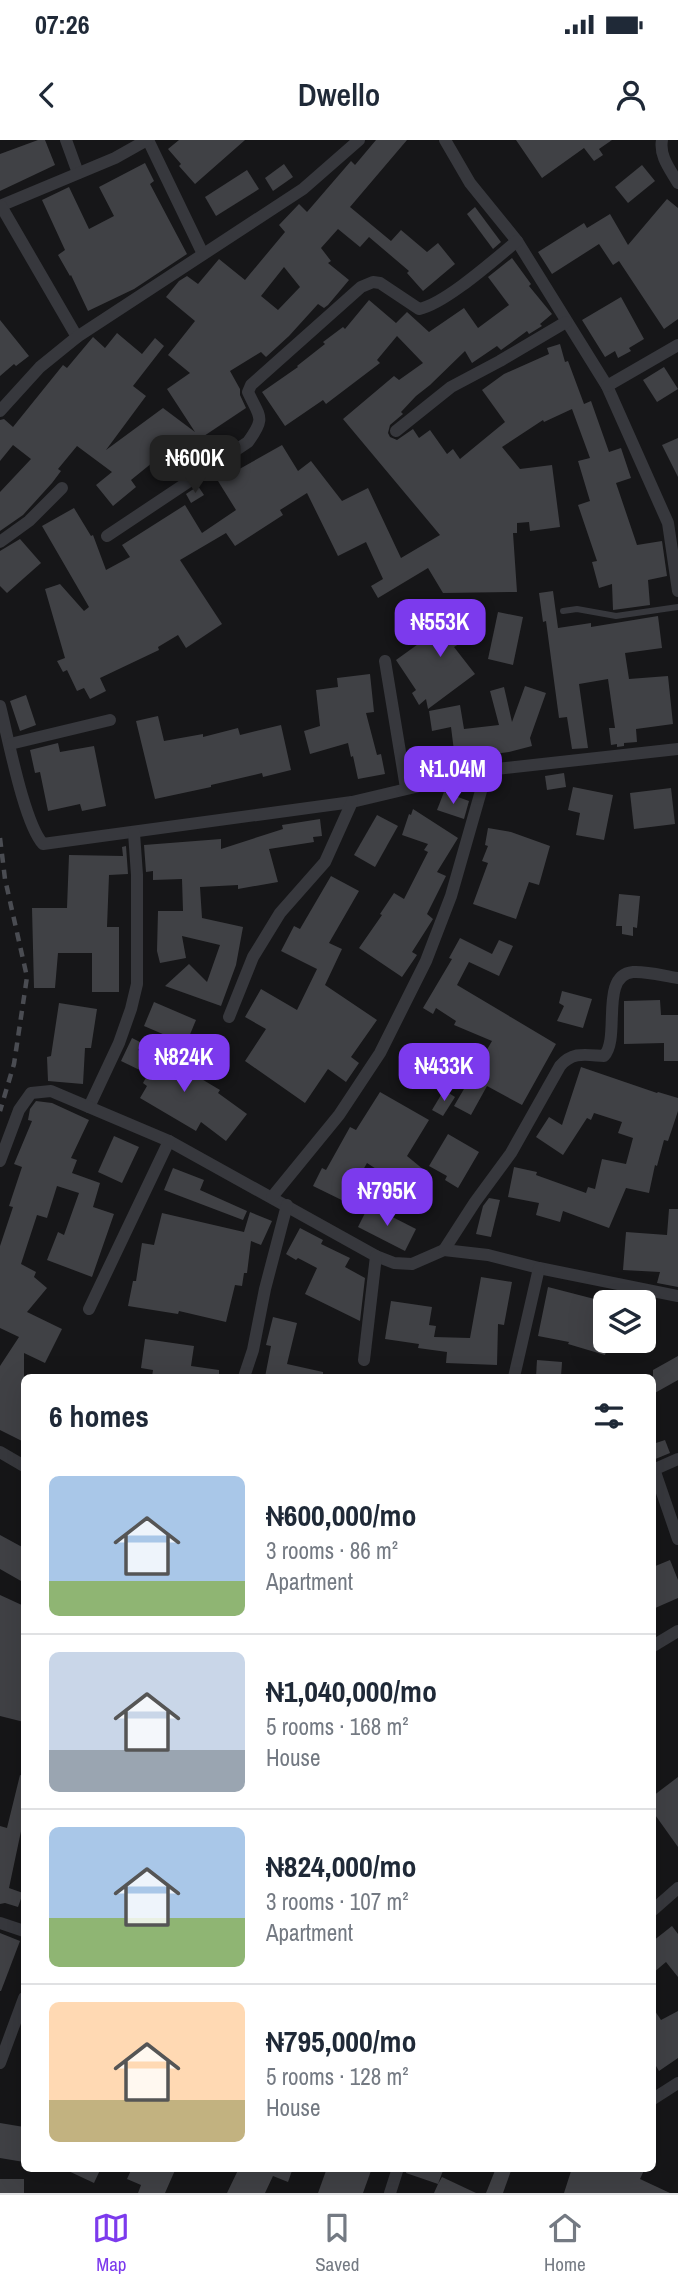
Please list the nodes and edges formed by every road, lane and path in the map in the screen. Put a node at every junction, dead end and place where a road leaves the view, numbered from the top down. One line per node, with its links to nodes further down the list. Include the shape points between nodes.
1 (66, 140): 6 (street)
2 (148, 140): 6 (street); 10 (street)
3 (359, 140): 10 (street, via 303,189)
4 (662, 140): 7 (street, via 660,149)
5 (450, 142): 9 (street, via 470,183)
6 (78, 173): 8 (street)
7 (678, 183)
8 (1, 206): 12 (street)
9 (517, 241): 11 (street); 19 (street, via 429,307 419,309 380,284 361,287 251,385 248,392 261,419 248,442)
10 (203, 254): 12 (street)
11 (566, 322): 14 (street); 16 (street, via 451,387)
12 (77, 337): 15 (street, via 40,367)
13 (678, 345): 14 (street)
14 (607, 386): 18 (street)
15 (0, 411)
16 (396, 431)
17 (61, 488): 20 (street)
18 (673, 522): 21 (street)
19 (107, 536)
20 (0, 542)
21 (678, 591)
22 (678, 607): 23 (lane, via 616,616)
23 (563, 611)
24 (386, 661): 30 (street)
25 (0, 706): 27 (street)
26 (110, 720): 27 (street)
27 (10, 744): 32 (street, via 25,803 43,844)
28 (678, 748): 29 (street)
29 (487, 770): 30 (street); 38 (street, via 451,896 426,961 386,1041 339,1115)
30 (406, 788): 31 (street)
31 (352, 802): 32 (street); 34 (street, via 325,862 286,905 253,957)
32 (134, 833): 35 (street, via 138,984 119,1043)
33 (678, 978): 40 (street, via 631,972 620,979 613,992 607,1054 566,1058 512,1153)
34 (229, 1017)
35 (89, 1107): 36 (street); 37 (street, via 51,1091 31,1093 19,1110)
36 (169, 1141): 38 (street); 44 (street)
37 (0, 1161)
38 (272, 1197): 39 (street)
39 (287, 1205): 41 (street); 46 (street)
40 (444, 1250): 41 (street, via 412,1264); 42 (street)
41 (376, 1256): 45 (street)
42 (539, 1268): 43 (street); 47 (street)
43 (678, 1296)
44 (89, 1308)
45 (364, 1360)
46 (245, 1374)
47 (515, 1374)
48 (0, 1452): 50 (street)
49 (678, 1459): 51 (street)
50 (21, 1464)
51 (656, 1468)
52 (656, 1477): 53 (street)
53 (678, 1539)
54 (678, 1631): 55 (street)
55 (656, 1644)
56 (678, 1888): 57 (street)
57 (656, 1907)
58 (0, 1923): 59 (street)
59 (21, 1930)
60 (21, 2006): 61 (street)
61 (0, 2063)
62 (678, 2083): 63 (street)
63 (656, 2097)
64 (397, 2172): 65 (street)
65 (390, 2193)

